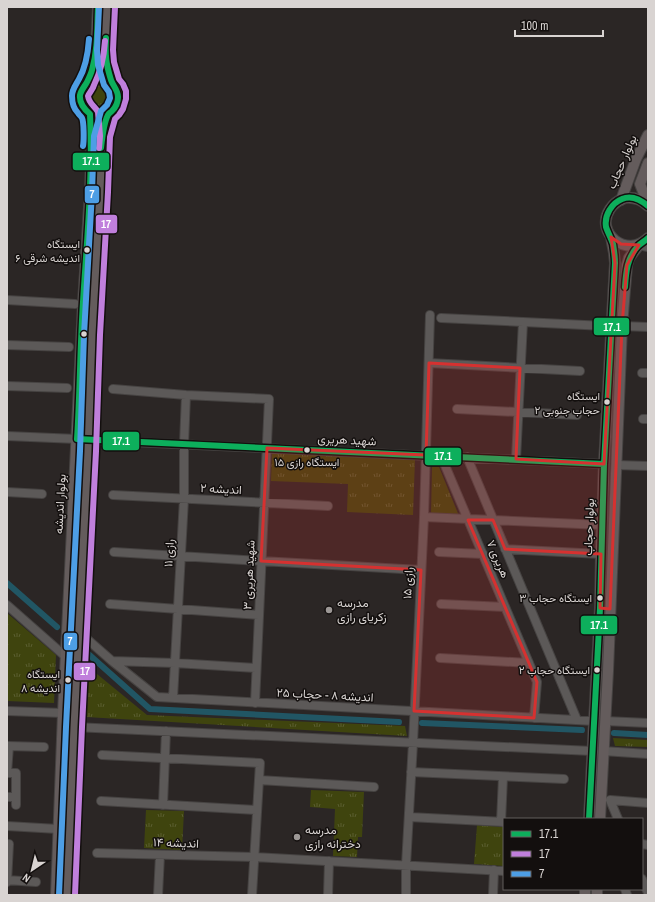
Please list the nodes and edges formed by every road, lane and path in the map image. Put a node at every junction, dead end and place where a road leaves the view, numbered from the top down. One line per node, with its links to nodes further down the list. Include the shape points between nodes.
1 (98, 7): 3 (main road, via 96,50)
2 (107, 7): 4 (main road, via 106,64)
3 (88, 82): 4 (main road, via 100,78); 5 (main road, via 83,86 80,99)
4 (112, 83): 6 (main road, via 118,93 118,100)
5 (90, 114): 6 (main road); 35 (main road, بولوار اندیشه, via 90,191)
6 (108, 114): 36 (main road, بولوار اندیشه, via 102,136)
7 (648, 135): 9 (main road, بولوار حجاب)
8 (648, 163): 10 (main road, بولوار حجاب, via 640,184)
9 (621, 200): 10 (main road, via 633,198); 11 (main road, بولوار حجاب, via 611,207 606,219)
10 (648, 205)
11 (611, 237): 13 (main road, via 627,246); 43 (main road, بولوار حجاب, via 615,263)
12 (648, 238): 13 (main road)
13 (644, 246): 20 (main road, بولوار حجاب, via 629,258 627,265)
14 (7, 300): 15 (street)
15 (74, 304)
16 (430, 315): 24 (street, رازی ۱۵)
17 (441, 318): 18 (street)
18 (523, 322): 19 (street); 25 (street)
19 (605, 326)
20 (622, 326): 21 (street); 44 (main road, بولوار حجاب)
21 (648, 327)
22 (7, 345): 23 (street)
23 (69, 347)
24 (429, 363): 25 (street); 39 (street, رازی ۱۵)
25 (520, 368): 26 (street); 32 (street)
26 (580, 371)
27 (7, 386): 28 (street)
28 (67, 388)
29 (113, 389): 30 (street)
30 (186, 395): 37 (street, رازی ۱۱); 38 (street, شهید هریری ۳, via 269,399)
31 (457, 409): 32 (street)
32 (518, 412): 33 (street); 42 (street)
33 (578, 415)
34 (7, 436): 35 (street)
35 (77, 439): 36 (main road); 73 (main road, بولوار اندیشه)
36 (88, 440): 37 (street, شهید هریری); 72 (main road, بولوار اندیشه)
37 (184, 444): 38 (street, شهید هریری); 49 (street, رازی ۱۱)
38 (267, 448): 39 (street, شهید هریری); 50 (street, شهید هریری ۳)
39 (426, 455): 40 (street, شهید هریری); 52 (street, رازی ۱۵)
40 (442, 456): 41 (street, شهید هریری); 53 (street, هریری ۷)
41 (467, 457): 42 (street, شهید هریری); 54 (street)
42 (516, 460): 43 (street, شهید هریری)
43 (604, 464): 55 (main road, بولوار حجاب)
44 (616, 465): 45 (street); 70 (main road, بولوار حجاب)
45 (648, 466)
46 (7, 492): 47 (street)
47 (42, 494)
48 (113, 495): 49 (street, اندیشه ۲)
49 (184, 499): 50 (street, اندیشه ۲); 61 (street, رازی ۱۱)
50 (264, 503): 51 (street, اندیشه ۲); 62 (street, شهید هریری ۳)
51 (328, 506)
52 (424, 517): 53 (street); 63 (street, رازی ۱۵)
53 (468, 520): 54 (street); 59 (street, هریری ۷)
54 (493, 520): 55 (street); 56 (street)
55 (602, 525): 60 (main road, بولوار حجاب)
56 (505, 548): 60 (street); 85 (street)
57 (114, 552): 61 (street)
58 (439, 552): 59 (street)
59 (483, 554): 67 (street, هریری ۷)
60 (601, 554): 68 (main road, بولوار حجاب)
61 (181, 557): 62 (street); 69 (street, رازی ۱۱)
62 (261, 561): 63 (street); 71 (street, شهید هریری ۳)
63 (421, 570): 82 (street, رازی ۱۵)
64 (110, 604): 69 (street)
65 (441, 604): 67 (street)
66 (7, 605): 73 (street)
67 (505, 608): 77 (street, هریری ۷)
68 (600, 608): 70 (main road); 86 (main road, بولوار حجاب)
69 (178, 609): 71 (street); 76 (street, رازی ۱۱)
70 (610, 609): 87 (main road, بولوار حجاب)
71 (259, 615): 78 (street, شهید هریری ۳)
72 (79, 632): 75 (street, اندیشه ۸ - حجاب ۲۵); 89 (main road, بولوار اندیشه)
73 (66, 657): 83 (main road, بولوار اندیشه)
74 (440, 658): 77 (street)
75 (112, 661): 76 (street); 79 (street, اندیشه ۸ - حجاب ۲۵, via 156,697)
76 (175, 663): 78 (street); 79 (street, رازی ۱۱)
77 (529, 663): 84 (street, هریری ۷, via 537,682)
78 (256, 668): 80 (street, شهید هریری ۳)
79 (173, 698): 80 (street, اندیشه ۸ - حجاب ۲۵)
80 (255, 703): 82 (street, اندیشه ۸ - حجاب ۲۵)
81 (7, 711): 83 (street)
82 (414, 711): 84 (street, اندیشه ۸ - حجاب ۲۵); 91 (street, رازی ۱۵)
83 (63, 713): 115 (main road, بولوار اندیشه)
84 (534, 718): 85 (street, اندیشه ۸ - حجاب ۲۵)
85 (577, 720): 86 (street, اندیشه ۸ - حجاب ۲۵)
86 (594, 721): 94 (main road, بولوار حجاب)
87 (605, 721): 88 (street); 95 (main road, بولوار حجاب)
88 (648, 724)
89 (74, 727): 90 (street); 128 (main road, بولوار اندیشه)
90 (166, 731): 91 (street); 98 (street)
91 (413, 743): 94 (street); 99 (street, رازی ۱۵)
92 (8, 746): 93 (street); 104 (street, via 7,773 16,773 16,801)
93 (44, 748)
94 (592, 751): 110 (main road, بولوار حجاب)
95 (603, 752): 96 (street); 111 (main road, بولوار حجاب)
96 (648, 754)
97 (102, 755): 98 (street)
98 (165, 758): 102 (street, via 260,763); 107 (street)
99 (412, 772): 100 (street); 109 (street, رازی ۱۵)
100 (503, 777): 101 (street); 113 (street)
101 (564, 779)
102 (259, 780): 103 (street); 108 (street)
103 (374, 787)
104 (7, 797)
105 (101, 802): 107 (street)
106 (648, 803): 112 (street, via 610,800)
107 (163, 805): 108 (street)
108 (257, 810): 119 (street)
109 (409, 816): 113 (street); 122 (street, رازی ۱۵)
110 (589, 818)
111 (600, 818)
112 (618, 818)
113 (503, 822)
114 (7, 826): 115 (street)
115 (58, 829): 127 (main road, بولوار اندیشه)
116 (10, 844): 120 (street)
117 (97, 853): 118 (street, اندیشه ۱۴)
118 (160, 854): 119 (street, اندیشه ۱۴); 129 (street)
119 (254, 857): 121 (street, اندیشه ۱۴); 130 (street)
120 (8, 858): 125 (street)
121 (329, 861): 122 (street, اندیشه ۱۴); 131 (street)
122 (406, 865): 123 (street, اندیشه ۱۴); 132 (street, رازی ۱۵)
123 (494, 870): 124 (street, اندیشه ۱۴); 133 (street)
124 (503, 871)
125 (7, 881): 126 (street)
126 (36, 882)
127 (56, 895)
128 (67, 895)
129 (158, 895)
130 (252, 895)
131 (328, 895)
132 (406, 895)
133 (493, 895)

